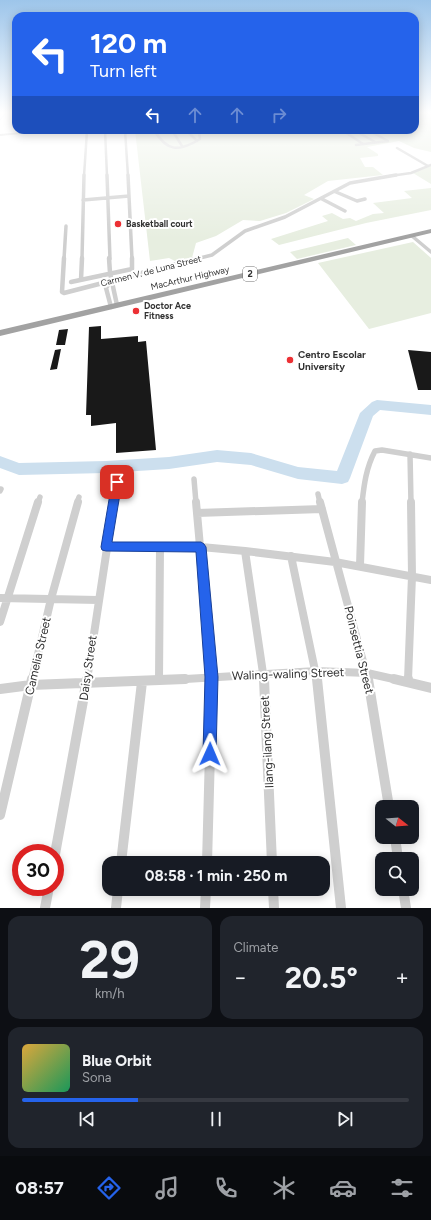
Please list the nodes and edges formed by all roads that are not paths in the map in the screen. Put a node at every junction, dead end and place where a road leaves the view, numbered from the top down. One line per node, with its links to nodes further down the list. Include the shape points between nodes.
1 (86, 154): 10 (street)
2 (106, 154): 8 (street)
3 (126, 154): 7 (street)
4 (409, 154): 5 (street)
5 (430, 165): 6 (street, Carmen V. de Luna Street, via 411,173 355,182)
6 (336, 192): 9 (street, via 357,200); 11 (street, Carmen V. de Luna Street)
7 (129, 196): 8 (street); 17 (street, via 132,268)
8 (108, 197): 10 (street); 17 (street)
9 (365, 199)
10 (83, 200): 18 (street)
11 (322, 200): 12 (street); 19 (street, Carmen V. de Luna Street, via 245,231 212,255)
12 (345, 211)
13 (66, 226): 19 (street, Carmen V. de Luna Street, via 62,292)
14 (431, 231): 15 (highway, MacArthur Highway / 2)
15 (412, 236): 16 (street); 23 (highway, MacArthur Highway / 2)
16 (431, 252)
17 (110, 273): 18 (street); 19 (street)
18 (81, 280): 20 (street)
19 (111, 280): 21 (street); 22 (street, via 106,286)
20 (71, 282)
21 (114, 294): 22 (street); 23 (street)
22 (107, 295): 23 (street)
23 (114, 306): 24 (highway, MacArthur Highway / 2)
24 (0, 333)
25 (410, 454): 26 (street); 40 (street, via 375,451 370,460 362,494); 41 (street)
26 (431, 458)
27 (194, 479): 33 (street)
28 (117, 482): 34 (street, Daisy Street)
29 (318, 494): 32 (street, Poinsettia Street)
30 (40, 497): 43 (street)
31 (79, 497): 44 (street, Camelia Street)
32 (322, 509): 33 (street); 39 (street, Poinsettia Street)
33 (197, 513): 36 (street)
34 (106, 547): 35 (street); 45 (street, Daisy Street)
35 (160, 547): 36 (street); 51 (street)
36 (201, 547): 37 (street); 50 (street)
37 (245, 551): 38 (street); 49 (street, Ilang-ilang Street)
38 (291, 556): 39 (street); 47 (street)
39 (335, 562): 40 (street); 48 (street, Poinsettia Street)
40 (360, 566): 41 (street)
41 (412, 576): 42 (street); 53 (street)
42 (431, 580)
43 (4, 598): 44 (street); 46 (street)
44 (51, 599): 45 (street); 55 (street, Camelia Street)
45 (98, 600): 54 (street, Daisy Street)
46 (0, 622)
47 (316, 671): 48 (street, Waling-waling Street); 49 (street, Waling-waling Street); 73 (street)
48 (367, 672): 53 (street, Waling-waling Street); 58 (street, Poinsettia Street)
49 (264, 674): 50 (street, Waling-waling Street); 63 (street, Ilang-ilang Street)
50 (212, 677): 51 (street, Waling-waling Street); 62 (street)
51 (159, 680): 52 (street, Waling-waling Street)
52 (142, 682): 54 (street, Waling-waling Street); 61 (street)
53 (408, 682): 56 (street, Waling-waling Street)
54 (86, 684): 55 (street, Waling-waling Street); 60 (street, Daisy Street)
55 (31, 685): 57 (street, Waling-waling Street); 59 (street, Camelia Street)
56 (431, 688)
57 (0, 689)
58 (389, 800)
59 (0, 815)
60 (57, 844)
61 (122, 856)
62 (207, 856)
63 (272, 856)
64 (47, 896): 69 (street)
65 (117, 896): 70 (street)
66 (206, 896): 71 (street)
67 (274, 896): 72 (street)
68 (404, 896): 74 (street)
69 (45, 908)
70 (116, 908)
71 (206, 908)
72 (274, 908)
73 (341, 908)
74 (406, 908)

